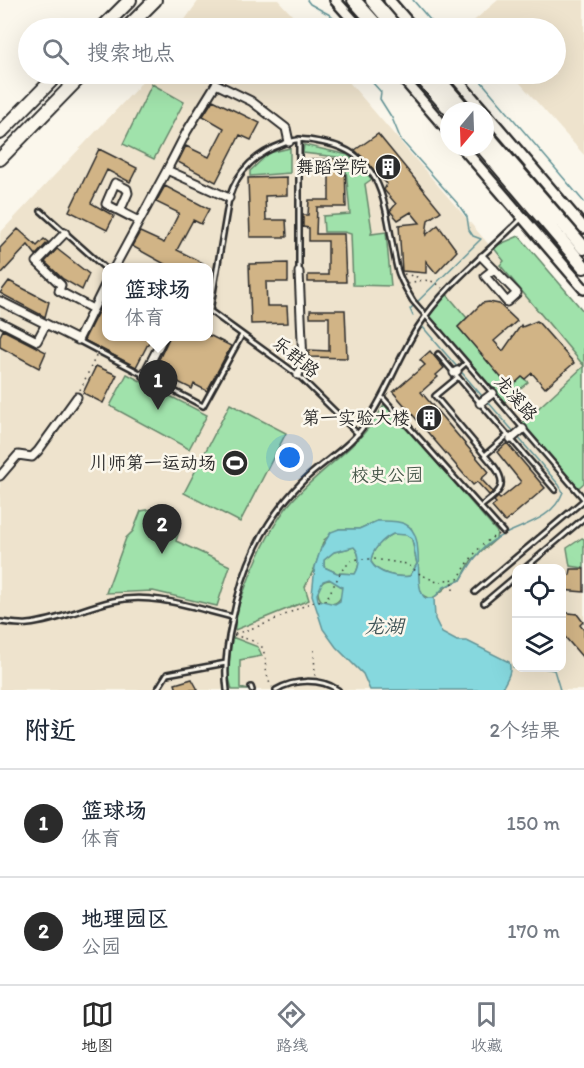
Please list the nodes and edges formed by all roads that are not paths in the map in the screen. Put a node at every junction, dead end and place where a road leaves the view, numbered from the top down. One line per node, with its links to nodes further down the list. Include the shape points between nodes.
1 (130, 0): 7 (highway)
2 (155, 0): 8 (highway)
3 (335, 0): 9 (street)
4 (354, 0): 10 (highway)
5 (372, 0): 11 (highway)
6 (389, 0): 12 (street)
7 (112, 18)
8 (137, 18)
9 (351, 18)
10 (370, 18)
11 (387, 18)
12 (404, 18)
13 (48, 84): 24 (highway)
14 (73, 84): 30 (highway)
15 (408, 84): 22 (street)
16 (427, 84): 19 (highway)
17 (443, 84): 20 (highway)
18 (460, 84): 21 (street)
19 (443, 102)
20 (458, 102)
21 (476, 102)
22 (440, 122)
23 (494, 124): 37 (street)
24 (0, 133)
25 (299, 139): 26 (lane); 45 (lane); 52 (lane, 龙溪路, via 340,146 365,164 380,184 400,275)
26 (289, 142): 31 (street, via 286,128 251,101 216,84); 32 (lane, via 266,150 248,165 233,184)
27 (494, 143): 39 (highway)
28 (470, 156): 35 (street)
29 (490, 156): 43 (highway)
30 (0, 159)
31 (167, 170): 32 (street); 36 (street)
32 (229, 198): 46 (lane)
33 (41, 211): 38 (lane)
34 (120, 211): 36 (street)
35 (522, 218): 40 (lane); 47 (street)
36 (139, 221): 41 (street)
37 (584, 228)
38 (65, 233): 42 (lane); 50 (street, via 37,262 61,285 59,291)
39 (584, 248)
40 (482, 257): 44 (street); 52 (lane, via 444,291)
41 (116, 263)
42 (102, 266)
43 (584, 267)
44 (494, 269): 44 (street, via 517,293 507,302 485,276)
45 (298, 272): 62 (street, via 303,363)
46 (213, 288)
47 (584, 289)
48 (102, 291): 50 (street)
49 (0, 301): 54 (street)
50 (93, 309): 56 (street)
51 (213, 314): 55 (lane, 乐群路)
52 (425, 316): 59 (lane, 龙溪路); 64 (lane)
53 (0, 322): 54 (street, via 37,341)
54 (46, 324): 56 (street)
55 (242, 335): 61 (lane, via 203,406); 62 (lane, 乐群路)
56 (78, 340): 61 (lane)
57 (161, 341): 61 (street)
58 (438, 354): 60 (lane)
59 (466, 363): 60 (lane); 65 (lane, 龙溪路)
60 (458, 372): 65 (lane); 68 (lane, via 435,396)
61 (144, 375)
62 (298, 375): 66 (lane, 乐群路)
63 (77, 397): 69 (street, via 38,451 32,457 18,455)
64 (383, 398): 66 (lane); 72 (lane)
65 (486, 399): 67 (lane, 龙溪路); 67 (lane)
66 (358, 434): 79 (lane, via 279,507 249,562)
67 (515, 434): 68 (lane); 70 (lane); 71 (lane, 龙溪路)
68 (485, 455): 72 (lane, via 498,471 502,486)
69 (0, 476)
70 (555, 490)
71 (584, 499): 77 (lane)
72 (480, 507): 74 (lane)
73 (584, 518): 75 (lane)
74 (502, 531)
75 (530, 564)
76 (512, 579): 78 (lane)
77 (475, 592)
78 (484, 603)
79 (232, 617): 80 (lane, via 145,598 114,600 26,624); 81 (lane)
80 (0, 622)
81 (226, 663): 82 (lane, via 167,674); 83 (lane)
82 (158, 690)
83 (227, 690)
84 (275, 690): 85 (lane, via 290,683 315,683)
85 (338, 690)

